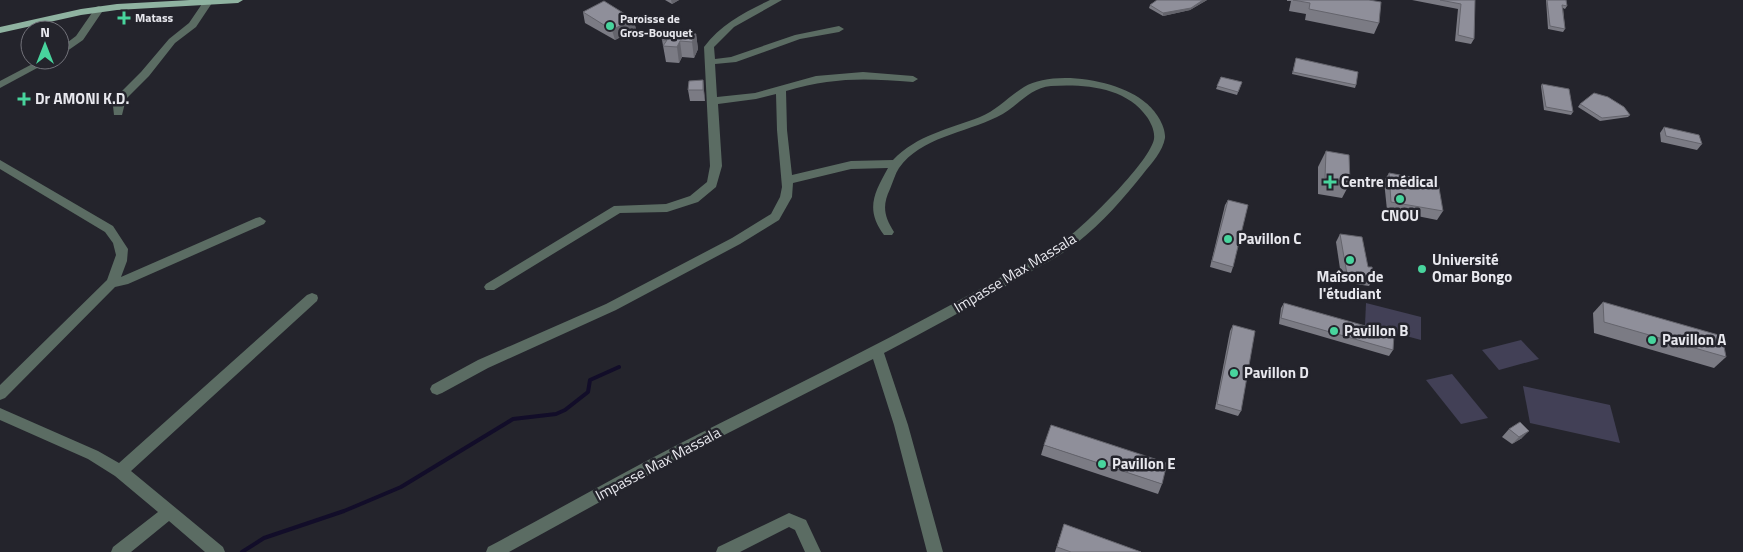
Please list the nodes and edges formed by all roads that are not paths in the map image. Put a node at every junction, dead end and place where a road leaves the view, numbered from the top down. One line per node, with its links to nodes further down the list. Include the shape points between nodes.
1 (238, 0): 3 (main road)
2 (777, 0): 8 (street, via 715,38 710,47)
3 (207, 3): 4 (main road); 14 (street, via 193,25 172,41 121,98)
4 (99, 9): 6 (main road); 7 (street, via 80,38)
5 (839, 29): 8 (street, via 798,37 732,60)
6 (0, 30)
7 (70, 46)
8 (709, 62): 13 (street)
9 (28, 70): 11 (street)
10 (913, 79): 12 (street, via 876,76 823,78)
11 (0, 85)
12 (781, 90): 13 (street, via 747,98); 17 (street)
13 (714, 100): 21 (street, via 716,166 712,184 704,192 667,208 618,209)
14 (118, 113)
15 (0, 164): 20 (street, via 109,229 120,240 122,261)
16 (896, 164): 17 (street, via 851,165); 19 (street, Impasse Max Massala, via 877,204 879,216); 23 (street, Impasse Max Massala, via 930,140 998,113 1029,88 1050,83 1095,84 1128,94 1144,106 1159,131 1159,141 1151,156 1104,211 1074,239 991,290)
17 (788, 180): 24 (street, via 786,197 779,213 756,230 611,307 483,364)
18 (260, 221): 20 (street, via 124,281)
19 (888, 232)
20 (111, 282): 25 (street)
21 (490, 287)
22 (312, 298): 27 (street)
23 (877, 351): 31 (street, Impasse Max Massala, via 680,451); 34 (street, via 901,424)
24 (437, 389)
25 (0, 394)
26 (0, 414): 27 (street, via 93,455)
27 (120, 471): 28 (street)
28 (170, 511): 29 (street); 30 (street)
29 (119, 552)
30 (217, 552)
31 (494, 552)
32 (724, 552): 33 (street, via 789,520 801,525)
33 (813, 552)
34 (935, 552)

